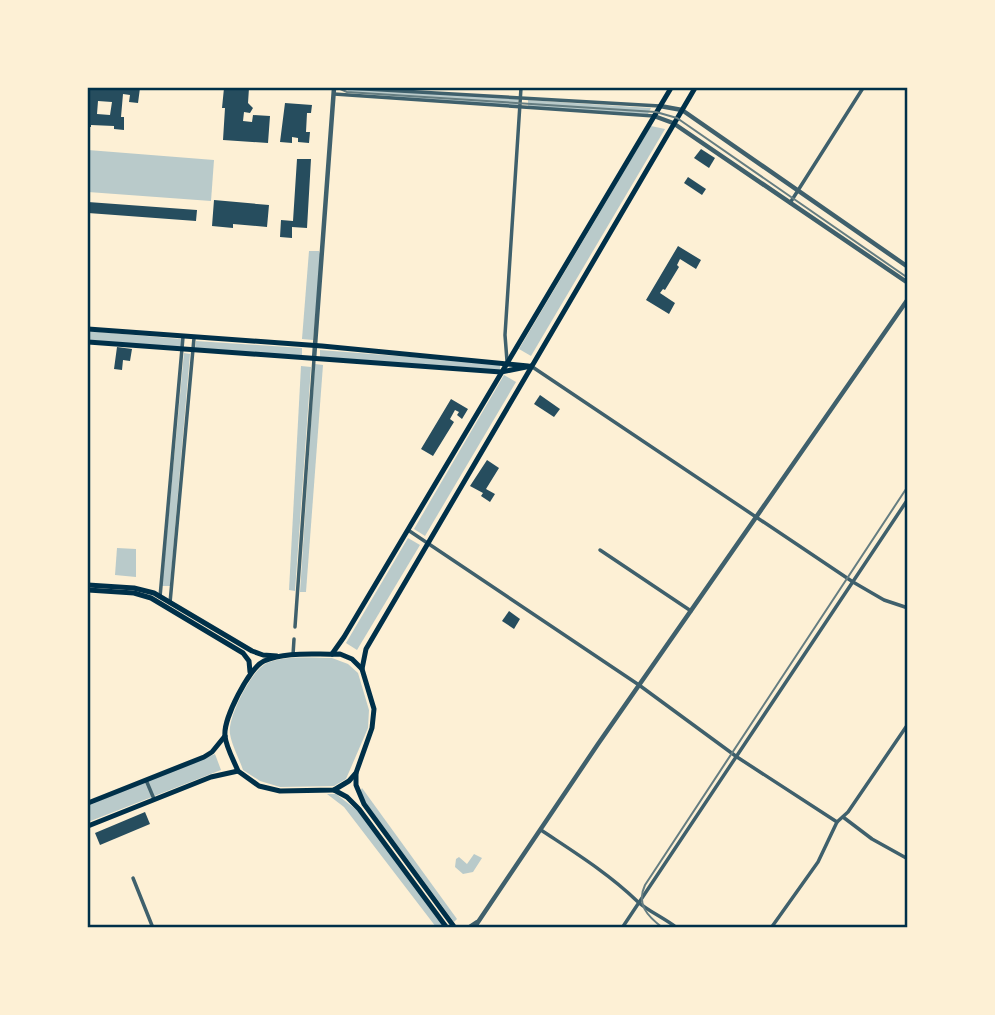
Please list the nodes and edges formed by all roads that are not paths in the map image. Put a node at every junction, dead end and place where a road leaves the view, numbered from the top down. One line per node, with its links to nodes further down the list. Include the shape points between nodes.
1 (348, 88): 7 (street)
2 (521, 88): 7 (street)
3 (671, 88): 8 (main road)
4 (695, 88): 10 (main road)
5 (863, 88): 13 (street)
6 (334, 91): 9 (street); 22 (street)
7 (520, 98): 8 (street); 9 (street)
8 (660, 106): 10 (street); 11 (main road)
9 (519, 108): 11 (street); 26 (street, via 505,335)
10 (682, 110): 12 (main road); 13 (street)
11 (654, 116): 12 (street); 26 (main road)
12 (673, 123): 14 (street); 27 (main road)
13 (798, 192): 14 (street); 15 (street)
14 (790, 203): 16 (street)
15 (908, 267)
16 (908, 283)
17 (908, 299): 30 (street)
18 (88, 330): 19 (main road)
19 (183, 337): 20 (main road); 23 (street)
20 (194, 338): 22 (main road); 24 (street)
21 (88, 342): 23 (main road)
22 (314, 346): 25 (street); 26 (main road)
23 (182, 350): 24 (main road); 36 (street)
24 (193, 351): 25 (main road); 37 (street)
25 (314, 359): 28 (main road); 40 (street)
26 (508, 362): 27 (main road); 28 (main road)
27 (531, 366): 28 (main road); 30 (street); 32 (main road)
28 (501, 373): 31 (main road)
29 (908, 499): 34 (street)
30 (756, 517): 34 (street); 39 (street)
31 (408, 530): 32 (street); 42 (main road)
32 (428, 542): 45 (main road, via 366,649); 47 (street)
33 (600, 550): 39 (street)
34 (853, 582): 38 (street); 50 (street)
35 (88, 587): 36 (main road)
36 (159, 599): 37 (main road)
37 (169, 605): 43 (main road, via 252,651); 46 (main road, via 243,653 250,661)
38 (908, 608)
39 (691, 611): 47 (street)
40 (295, 626)
41 (295, 639): 44 (street)
42 (331, 654): 44 (main road); 45 (main road, via 346,656)
43 (280, 656): 44 (main road); 46 (main road, via 261,662)
44 (293, 656)
45 (362, 669): 52 (main road, via 374,716)
46 (250, 672): 49 (main road, via 229,716)
47 (639, 685): 50 (street); 60 (street)
48 (908, 724): 57 (street)
49 (225, 736): 51 (main road); 53 (main road, via 204,757)
50 (737, 757): 58 (street); 63 (street)
51 (238, 771): 54 (main road, via 268,789); 55 (main road)
52 (356, 773): 54 (main road); 67 (main road, via 364,804)
53 (146, 780): 55 (street); 56 (main road)
54 (334, 790): 66 (main road, via 359,809)
55 (154, 799): 59 (main road)
56 (88, 803)
57 (843, 817): 58 (street); 61 (street)
58 (837, 822): 72 (street, via 818,862)
59 (88, 826)
60 (541, 830): 63 (street); 64 (street)
61 (908, 859)
62 (133, 878): 65 (street)
63 (638, 902): 70 (street); 71 (street)
64 (477, 921): 68 (street); 69 (street)
65 (153, 928)
66 (447, 928)
67 (454, 928)
68 (468, 928)
69 (474, 928)
70 (622, 928)
71 (677, 928)
72 (771, 928)

